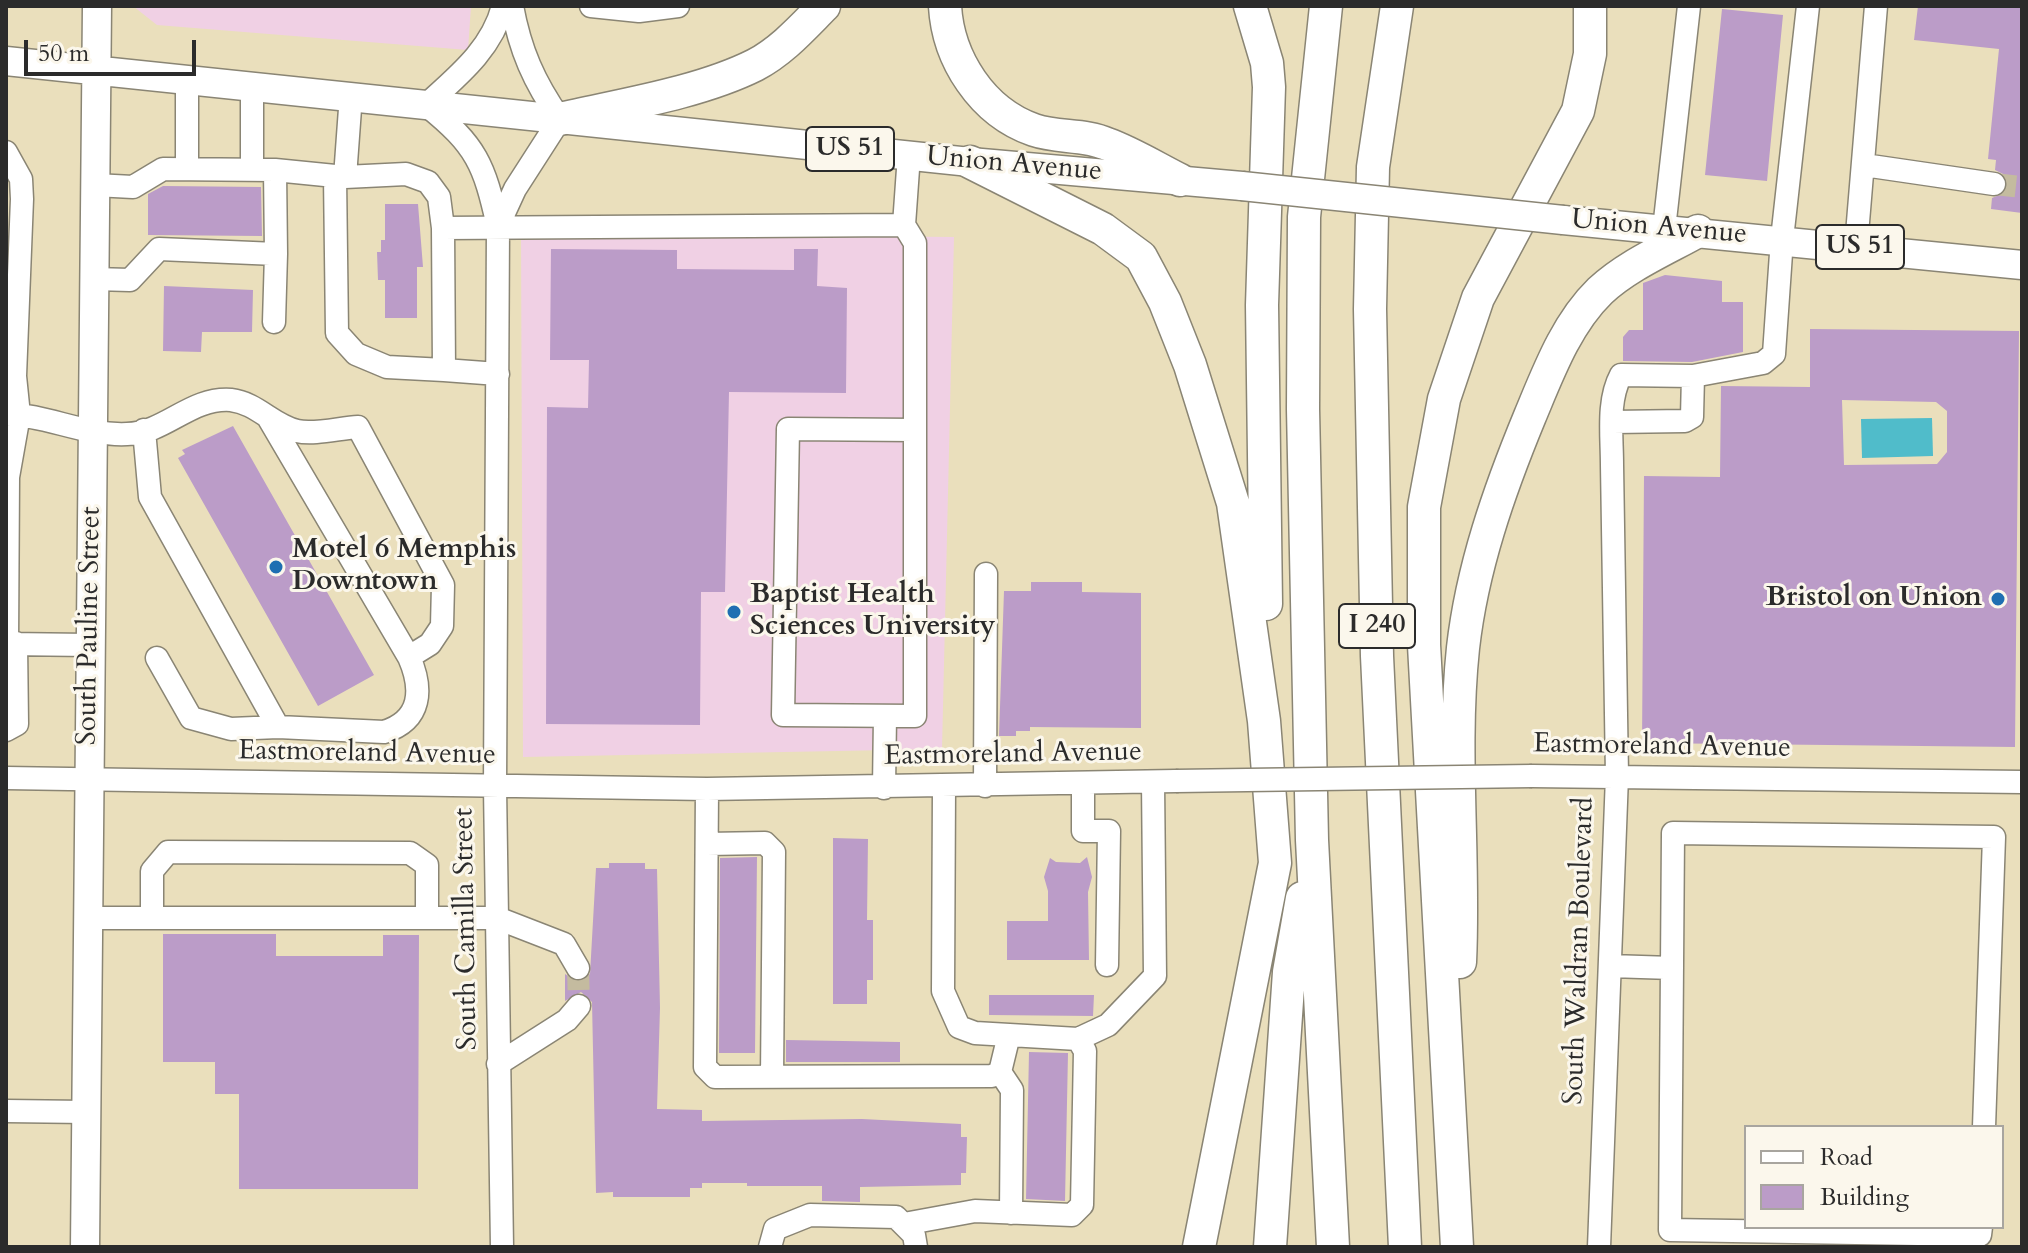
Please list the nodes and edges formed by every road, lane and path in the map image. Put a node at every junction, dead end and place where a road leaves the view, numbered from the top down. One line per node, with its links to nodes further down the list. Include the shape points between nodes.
1 (97, 6): 16 (main road, South Pauline Street)
2 (503, 6): 20 (street, via 497,28 474,61)
3 (512, 6): 21 (street, via 522,53)
4 (591, 6): 5 (street, via 639,11)
5 (678, 6)
6 (824, 6): 21 (highway, via 754,65)
7 (945, 6): 30 (highway, via 946,27 964,73 999,108 1033,130 1105,142)
8 (1250, 6): 60 (highway, via 1269,87 1262,305)
9 (1326, 6): 74 (highway, I 240, via 1304,217)
10 (1397, 6): 104 (highway, I 240, via 1373,167 1370,309 1377,656)
11 (1590, 6): 93 (highway, via 1590,54 1578,111 1478,298 1444,399 1424,507 1424,645)
12 (1689, 6): 37 (street)
13 (1808, 6): 39 (street)
14 (1876, 6): 25 (street)
15 (6, 61): 16 (main road, Union Avenue / US 51)
16 (96, 70): 17 (main road, Union Avenue / US 51); 32 (main road, South Pauline Street)
17 (187, 79): 18 (main road, Union Avenue / US 51); 26 (street)
18 (252, 85): 19 (main road, Union Avenue / US 51); 27 (street)
19 (351, 95): 20 (main road, Union Avenue / US 51); 29 (street)
20 (426, 105): 21 (main road, Union Avenue / US 51); 35 (street, South Camilla Street, via 479,157)
21 (560, 119): 23 (main road, Union Avenue / US 51); 35 (street, South Camilla Street)
22 (6, 152): 33 (street, via 21,179)
23 (909, 155): 24 (main road, Union Avenue / US 51); 34 (street)
24 (970, 162): 30 (main road, Union Avenue / US 51); 60 (highway, via 1126,243 1153,275 1190,365 1233,503)
25 (1864, 165): 31 (street); 40 (street)
26 (187, 169): 27 (street); 32 (street, via 163,169 133,187)
27 (252, 169): 28 (street)
28 (275, 170): 29 (street); 41 (street)
29 (340, 176): 36 (street, via 406,174 428,182 439,197); 45 (street, via 337,333 356,354 387,367)
30 (1180, 180): 37 (main road, Union Avenue / US 51, bridge)
31 (1994, 184)
32 (95, 185): 43 (main road, South Pauline Street)
33 (14, 214): 48 (street)
34 (904, 225): 35 (street); 52 (street, via 915,243)
35 (498, 226): 36 (street); 46 (street, South Camilla Street)
36 (443, 228): 45 (street)
37 (1664, 229): 38 (main road, Union Avenue / US 51)
38 (1698, 231): 39 (main road, Union Avenue / US 51); 93 (highway, via 1615,278 1573,325 1521,439 1481,552 1459,703 1464,884)
39 (1782, 239): 40 (main road, Union Avenue / US 51); 47 (street, via 1774,354 1763,363)
40 (1856, 246): 42 (main road, Union Avenue / US 51)
41 (276, 254): 43 (street, via 159,249 130,280); 44 (street)
42 (2022, 265)
43 (94, 279): 53 (main road, South Pauline Street)
44 (274, 322)
45 (444, 370): 46 (street)
46 (498, 374): 70 (street, South Camilla Street)
47 (1693, 376): 50 (street, South Waldran Boulevard, via 1621,375 1613,390); 50 (street, via 1692,417)
48 (12, 414): 53 (street); 55 (street)
49 (269, 419): 51 (street, via 256,407 215,400); 58 (street); 58 (street, via 299,432 358,427 443,585 442,626)
50 (1613, 422): 63 (street, South Waldran Boulevard)
51 (144, 430): 53 (street); 61 (street, via 150,497)
52 (915, 430): 59 (street, via 915,716); 59 (street, via 788,429 783,715)
53 (92, 434): 56 (main road, South Pauline Street)
54 (986, 574): 69 (street)
55 (10, 644): 56 (street); 62 (street, via 17,724)
56 (90, 645): 65 (main road, South Pauline Street)
57 (157, 658): 61 (street, via 191,718 231,729)
58 (410, 659): 61 (street, via 419,681 417,707 398,728 384,732)
59 (885, 716): 71 (street)
60 (1264, 721): 101 (highway, via 1275,863)
61 (278, 727)
62 (6, 730)
63 (1617, 776): 66 (street, Eastmoreland Avenue, bridge); 67 (street, Eastmoreland Avenue); 81 (street, South Waldran Boulevard)
64 (6, 778): 65 (street, Eastmoreland Avenue)
65 (88, 778): 70 (street, Eastmoreland Avenue); 77 (main road, South Pauline Street)
66 (1153, 782): 68 (street, Eastmoreland Avenue); 86 (street, via 1155,976 1108,1025)
67 (2022, 782)
68 (1083, 783): 69 (street, Eastmoreland Avenue); 80 (street, via 1083,831 1109,831)
69 (985, 786): 72 (street, Eastmoreland Avenue)
70 (495, 787): 73 (street, Eastmoreland Avenue); 79 (street, South Camilla Street)
71 (884, 788): 72 (street, Eastmoreland Avenue); 73 (street, Eastmoreland Avenue)
72 (944, 788): 85 (street, via 943,991 959,1027)
73 (707, 789): 75 (street)
74 (1312, 840): 102 (highway, via 1289,972); 103 (highway, I 240)
75 (707, 844): 89 (street, via 705,1067 715,1077); 89 (street, via 765,843 774,852)
76 (427, 917): 78 (street); 78 (street, via 427,865 410,853 168,852 152,871); 79 (street)
77 (87, 918): 78 (street); 91 (main road, South Pauline Street)
78 (152, 918)
79 (497, 918): 82 (street, via 564,944); 87 (street, South Camilla Street)
80 (1107, 965)
81 (1610, 966): 83 (street); 106 (street, South Waldran Boulevard)
82 (578, 968)
83 (1672, 968): 92 (street, via 1673,833 1994,837); 96 (street, via 1670,1230 1980,1235)
84 (579, 1006): 87 (street, via 567,1020)
85 (1009, 1035): 86 (street); 88 (street)
86 (1078, 1039): 94 (street, via 1085,1051 1082,1205 1072,1215)
87 (498, 1064): 98 (street, South Camilla Street)
88 (1000, 1072): 89 (street); 94 (street, via 1012,1090)
89 (772, 1077)
90 (6, 1111): 91 (street)
91 (86, 1112): 97 (main road, South Pauline Street)
92 (1984, 1125)
93 (1452, 1141): 105 (highway)
94 (1011, 1213): 95 (street, via 975,1211)
95 (904, 1224): 99 (street, via 896,1217 810,1215 775,1229); 100 (street)
96 (1981, 1229)
97 (85, 1247)
98 (502, 1247)
99 (770, 1247)
100 (916, 1247)
101 (1199, 1247)
102 (1270, 1247)
103 (1333, 1247)
104 (1405, 1247)
105 (1457, 1247)
106 (1599, 1247)

